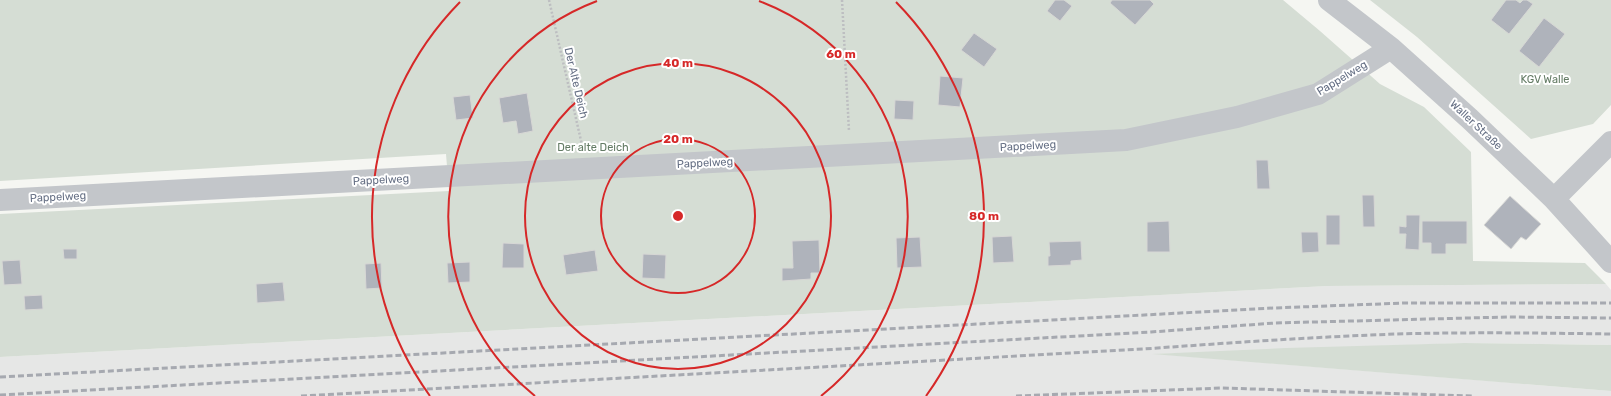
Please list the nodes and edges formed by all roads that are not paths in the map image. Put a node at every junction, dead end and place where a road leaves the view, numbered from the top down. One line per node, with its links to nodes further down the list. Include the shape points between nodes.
1 (1329, 0): 2 (street, Waller Straße)
2 (1391, 48): 4 (street, Waller Straße); 5 (street, Pappelweg, via 1318,94 1237,116 1126,140)
3 (1611, 142): 4 (street)
4 (1554, 199): 6 (street, Waller Straße)
5 (0, 200)
6 (1611, 262)

